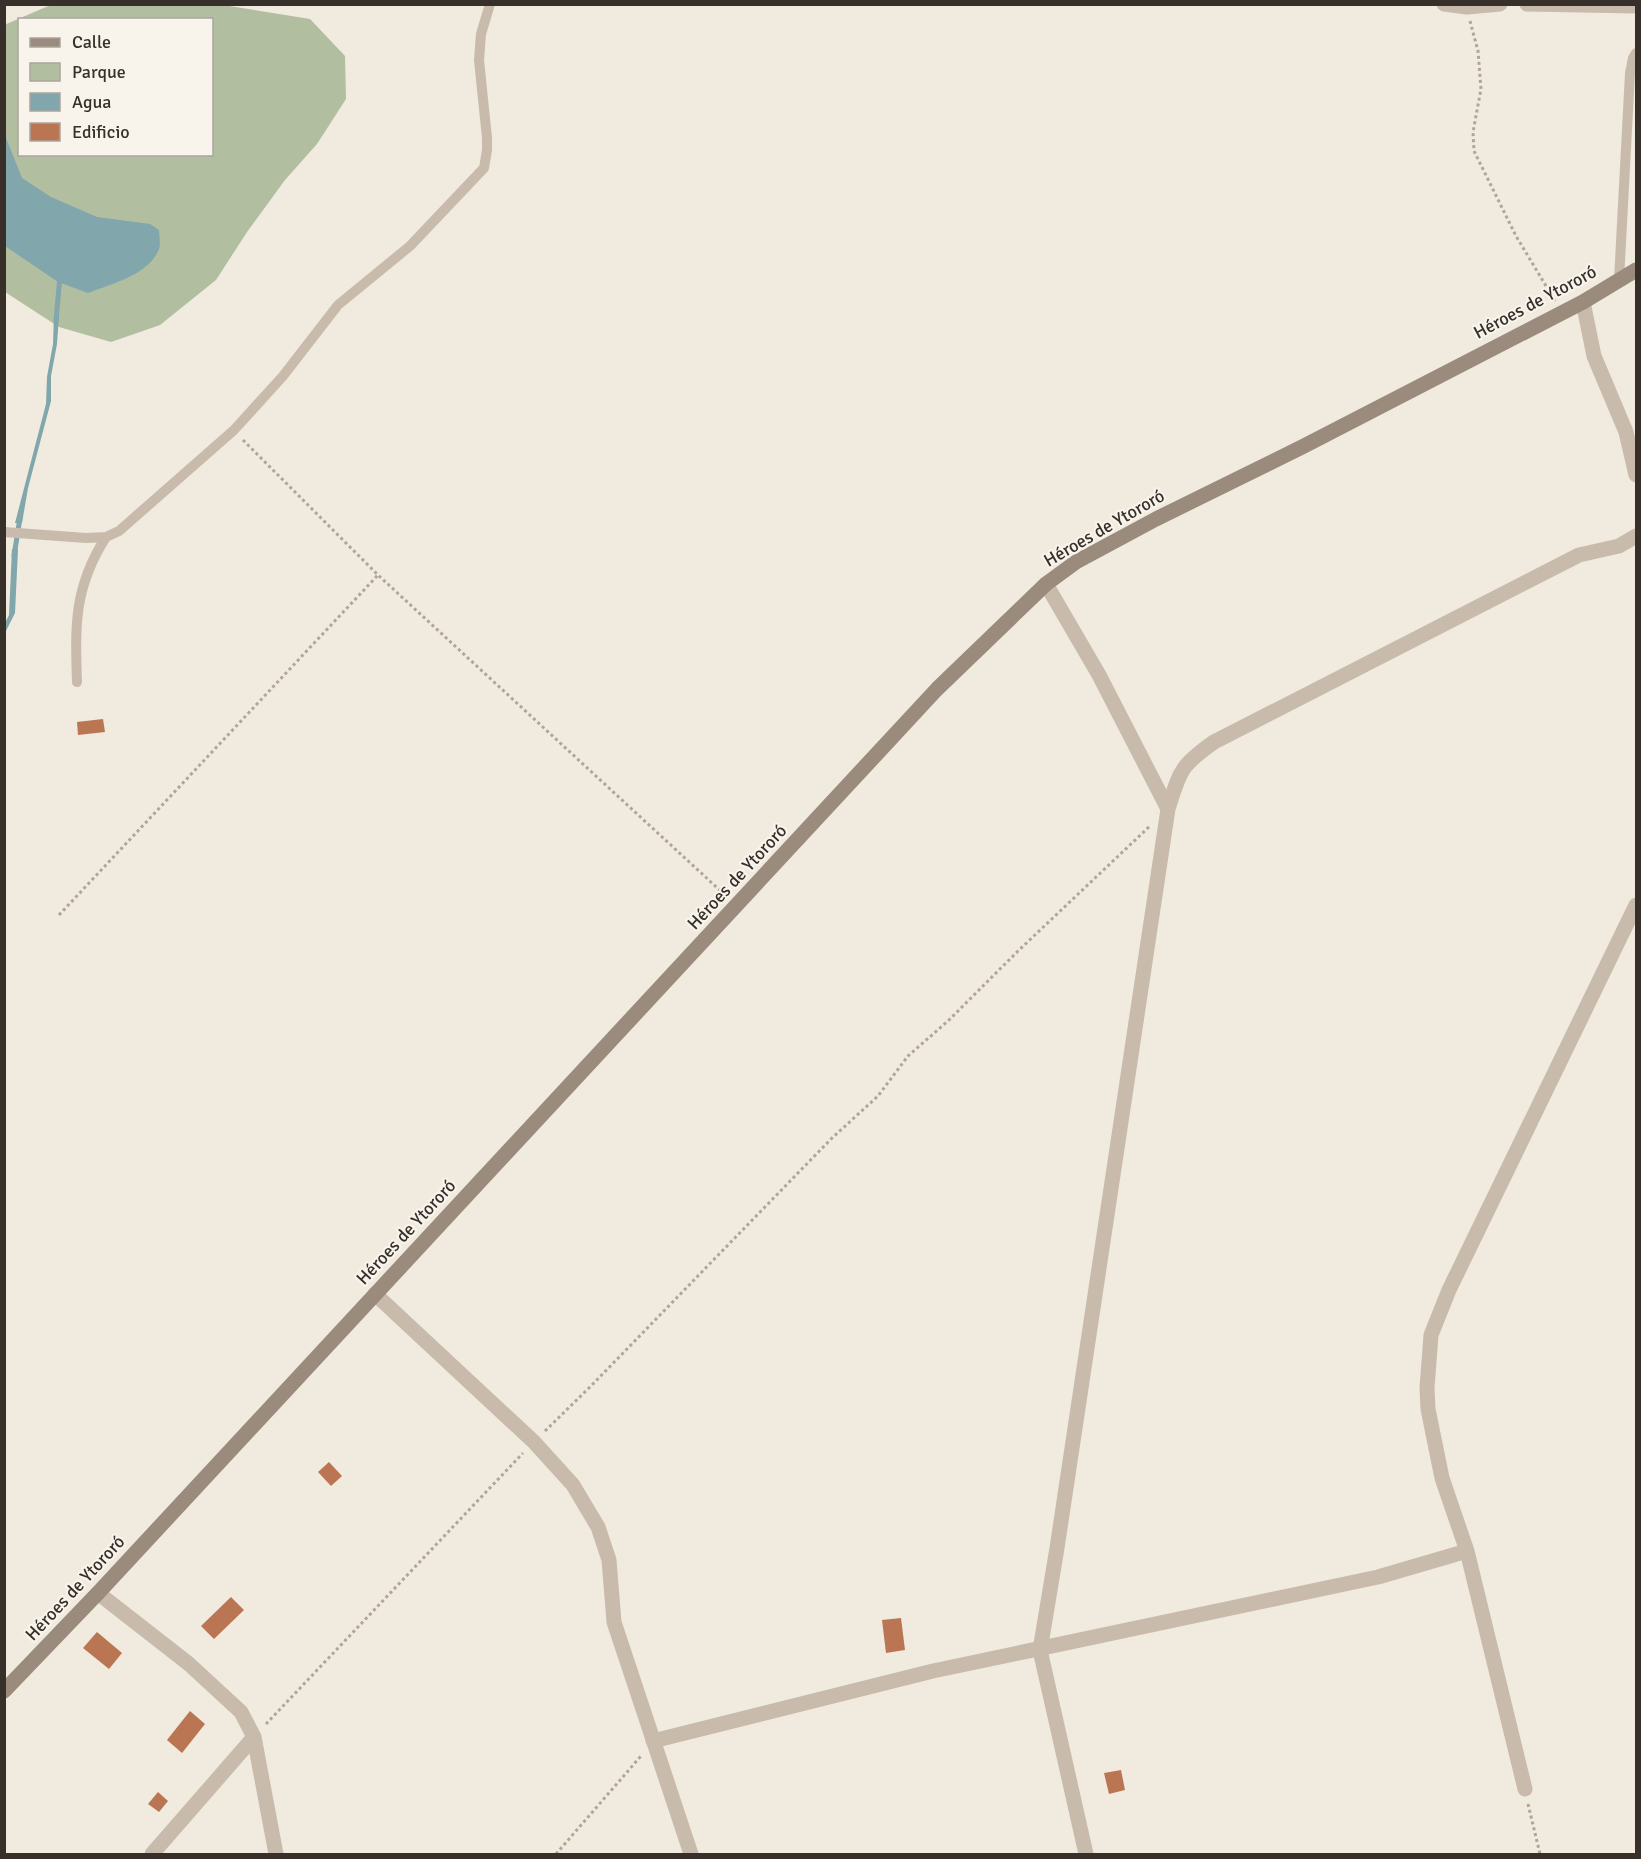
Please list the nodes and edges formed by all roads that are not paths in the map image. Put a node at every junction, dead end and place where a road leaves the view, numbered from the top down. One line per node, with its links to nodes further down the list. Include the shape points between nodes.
1 (490, 4): 13 (lane, via 479,60 487,150 484,168 410,246 338,305 283,376 234,430 119,531)
2 (1444, 4): 3 (street)
3 (1500, 4)
4 (1527, 4): 5 (street)
5 (1636, 6)
6 (1636, 53): 8 (lane, via 1629,72)
7 (1636, 270): 8 (main road, Héroes de Ytororó)
8 (1619, 280): 9 (main road, Héroes de Ytororó)
9 (1583, 302): 10 (street, via 1594,356 1626,432); 14 (main road, Héroes de Ytororó, via 1156,519 1076,562)
10 (1636, 475)
11 (6, 532): 13 (lane)
12 (1636, 536): 16 (street, via 1619,546 1579,555 1214,742 1180,773)
13 (106, 537): 15 (lane, via 81,591 75,629)
14 (1046, 584): 16 (street, via 1100,675); 18 (main road, Héroes de Ytororó, via 937,689)
15 (77, 682)
16 (1168, 809): 21 (street)
17 (1636, 904): 19 (street, via 1449,1290 1431,1335 1428,1409 1442,1478)
18 (375, 1294): 20 (main road, Héroes de Ytororó); 24 (street, via 534,1442 573,1485 598,1527 609,1560 614,1622)
19 (1467, 1551): 21 (street, via 1378,1577); 25 (street)
20 (98, 1593): 22 (main road, Héroes de Ytororó); 23 (street, via 189,1664 241,1712)
21 (1040, 1650): 24 (street, via 933,1671); 29 (street)
22 (4, 1691)
23 (254, 1737): 26 (street); 27 (street)
24 (653, 1741): 28 (street)
25 (1525, 1789)
26 (152, 1854)
27 (276, 1854)
28 (691, 1854)
29 (1086, 1854)

